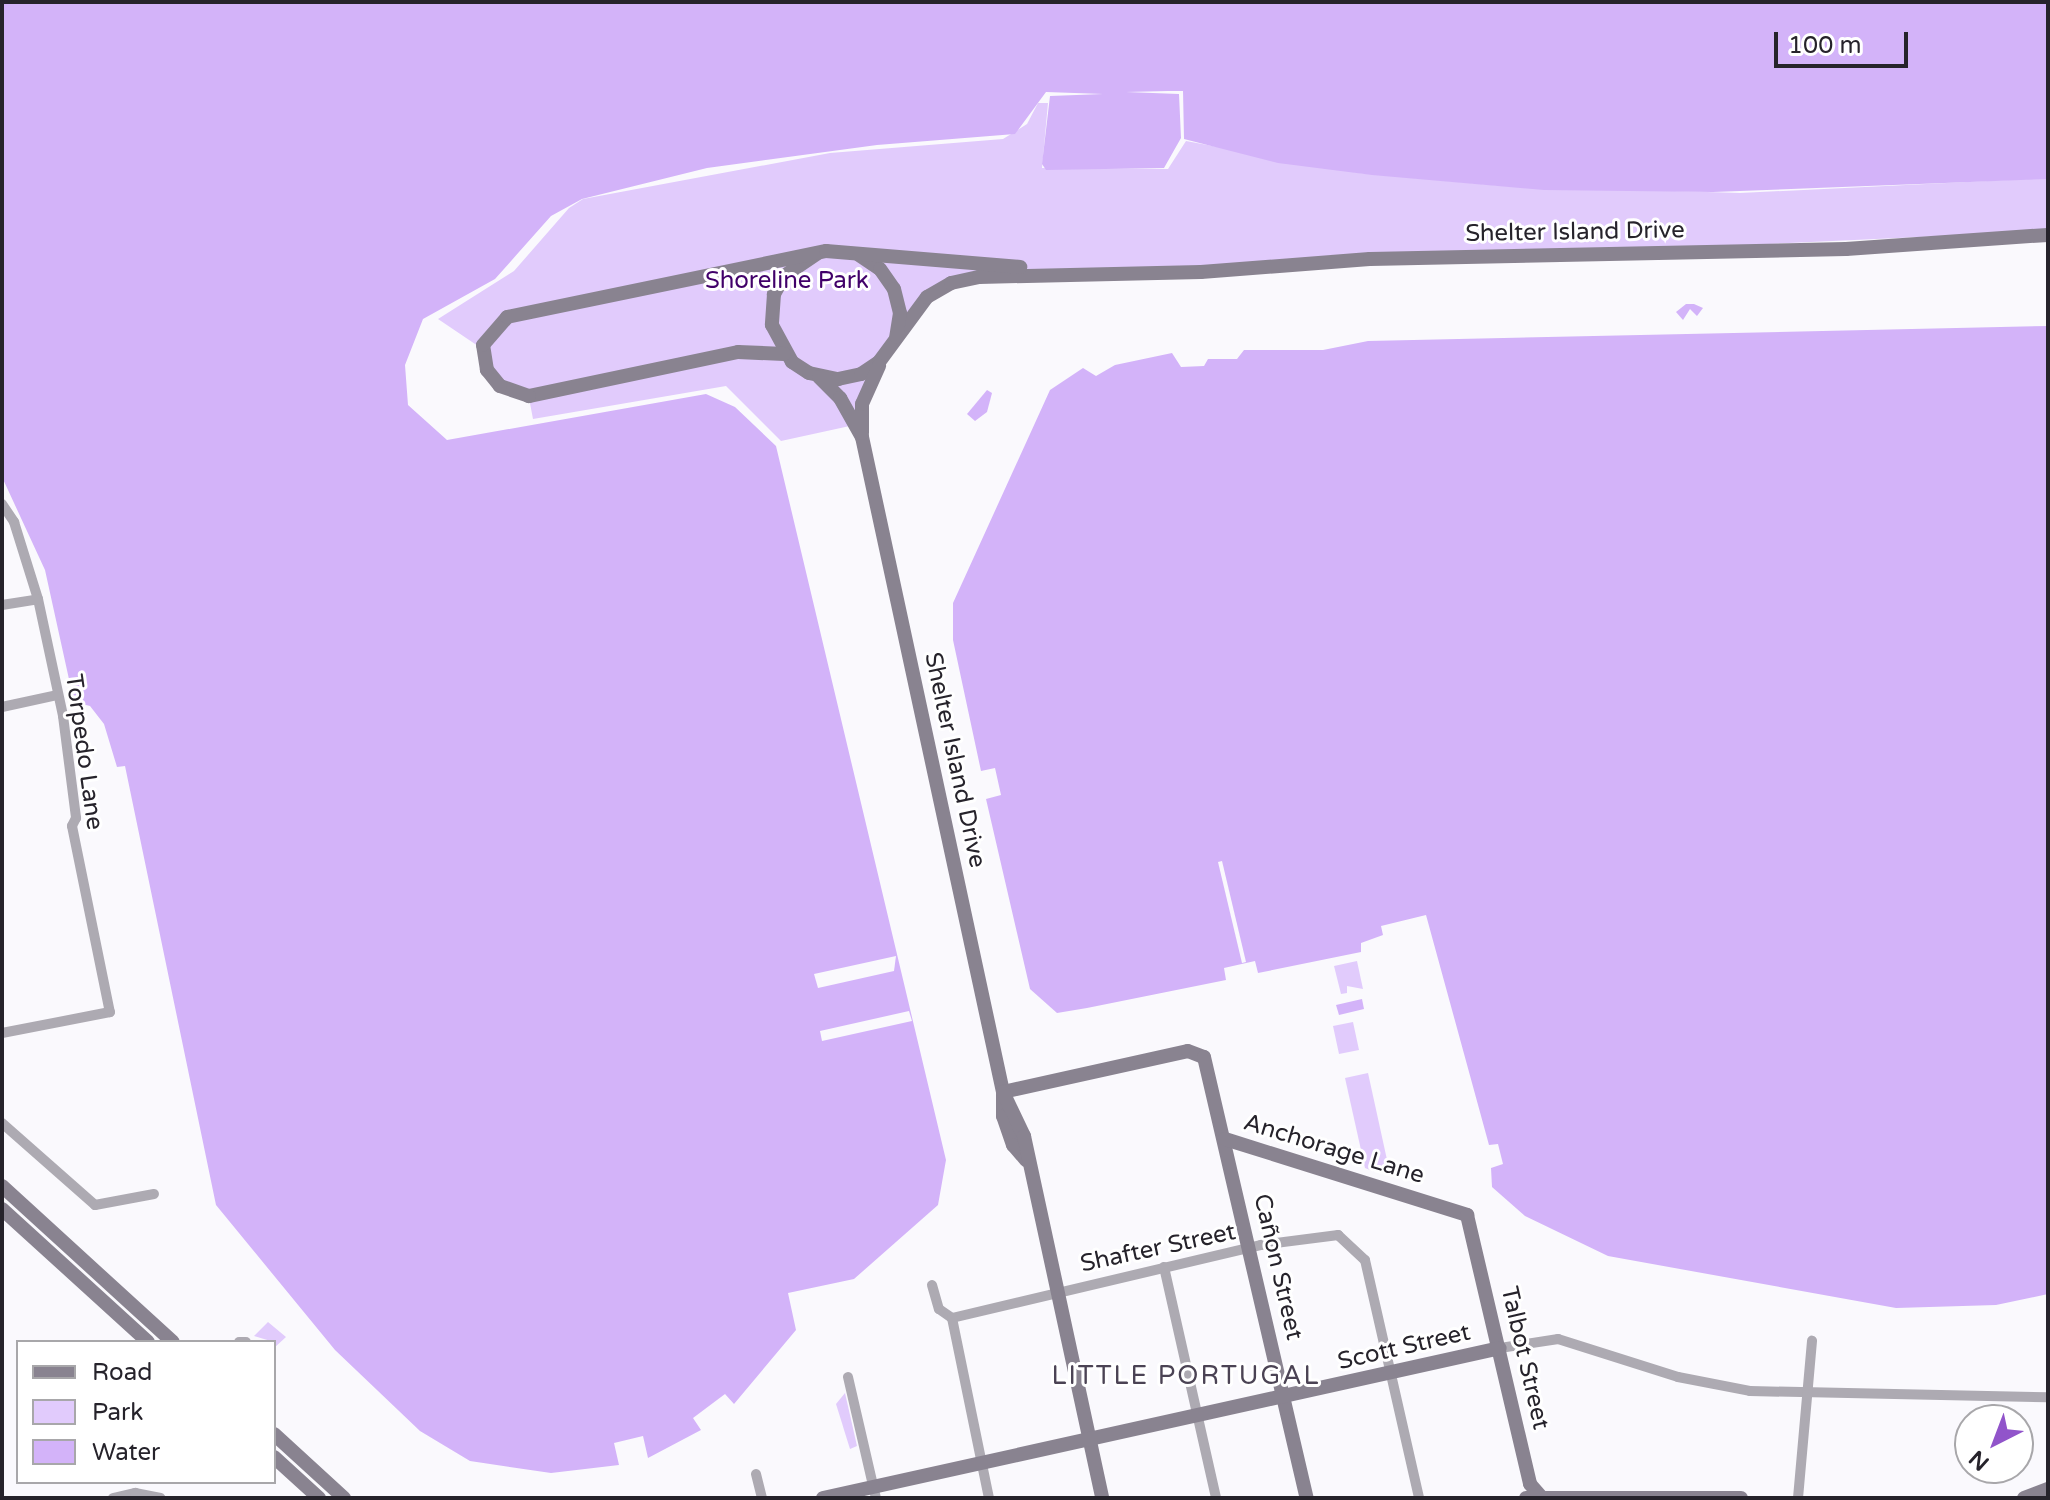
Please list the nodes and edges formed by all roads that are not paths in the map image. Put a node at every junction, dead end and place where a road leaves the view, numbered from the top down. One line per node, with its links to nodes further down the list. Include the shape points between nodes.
1 (2048, 235): 4 (street, Shelter Island Drive, via 1846,249 1370,259 1201,272)
2 (818, 253): 3 (street, Shelter Island Drive); 6 (street, via 791,268 774,294 772,325); 6 (street, Shelter Island Drive, via 507,317 483,345 487,370 500,386 529,396 738,352)
3 (851, 253): 4 (street, Shelter Island Drive); 5 (street, via 878,267 894,289 899,321)
4 (1102, 273): 5 (street, Shelter Island Drive, via 979,277 951,283 927,297)
5 (889, 350): 7 (street, Shelter Island Drive, via 856,376); 8 (street, via 862,404)
6 (784, 354): 7 (street)
7 (819, 377): 8 (street, via 840,398)
8 (862, 437): 15 (street, Shelter Island Drive)
9 (2, 504): 10 (street, Torpedo Lane, via 14,522)
10 (38, 599): 11 (street); 12 (street, Torpedo Lane)
11 (2, 605)
12 (57, 695): 13 (street); 14 (street, Torpedo Lane, via 68,754 72,826 110,1012)
13 (2, 707)
14 (2, 1033)
15 (1003, 1092): 17 (street, Anchorage Lane, via 1196,1051 1209,1067); 25 (street, Shelter Island Drive, via 1017,1112)
16 (2, 1123): 19 (street, via 95,1205)
17 (1225, 1139): 21 (street, Anchorage Lane, via 1461,1211); 22 (street, Cañon Street)
18 (2, 1186): 28 (street)
19 (154, 1194)
20 (2, 1209): 27 (street)
21 (1473, 1225): 30 (street, Talbot Street)
22 (1251, 1248): 23 (street, Shafter Street); 31 (street, Shafter Street, via 1338,1235 1365,1260); 34 (street, Cañon Street)
23 (1164, 1267): 25 (street, Shafter Street); 36 (street)
24 (932, 1285): 26 (street, via 939,1309)
25 (1058, 1291): 26 (street, Shafter Street); 38 (street, Shelter Island Drive)
26 (952, 1318): 40 (street)
27 (146, 1340)
28 (171, 1340)
29 (1812, 1341): 33 (street)
30 (1500, 1348): 31 (street, Scott Street); 33 (street, Scott Street, via 1558,1339 1707,1384); 44 (street, Talbot Street)
31 (1390, 1372): 34 (street, Scott Street); 55 (street)
32 (848, 1377): 43 (street)
33 (1807, 1392): 35 (street, Scott Street); 57 (street)
34 (1284, 1397): 36 (street, Scott Street); 54 (street, Cañon Street)
35 (2048, 1397)
36 (1199, 1417): 38 (street, Scott Street); 53 (street)
37 (276, 1436): 48 (street)
38 (1090, 1440): 40 (street, Scott Street); 52 (street, Shelter Island Drive)
39 (276, 1459): 47 (street)
40 (981, 1462): 43 (street, Scott Street); 51 (street)
41 (756, 1474): 49 (street)
42 (2048, 1489): 58 (street)
43 (875, 1492): 50 (street, Scott Street)
44 (1536, 1497): 56 (street)
45 (113, 1498): 46 (street, via 135,1493)
46 (161, 1498)
47 (319, 1498)
48 (344, 1498)
49 (762, 1498)
50 (823, 1498)
51 (989, 1498)
52 (1102, 1498)
53 (1216, 1498)
54 (1307, 1498)
55 (1419, 1498)
56 (1741, 1498)
57 (1798, 1498)
58 (2024, 1498)

